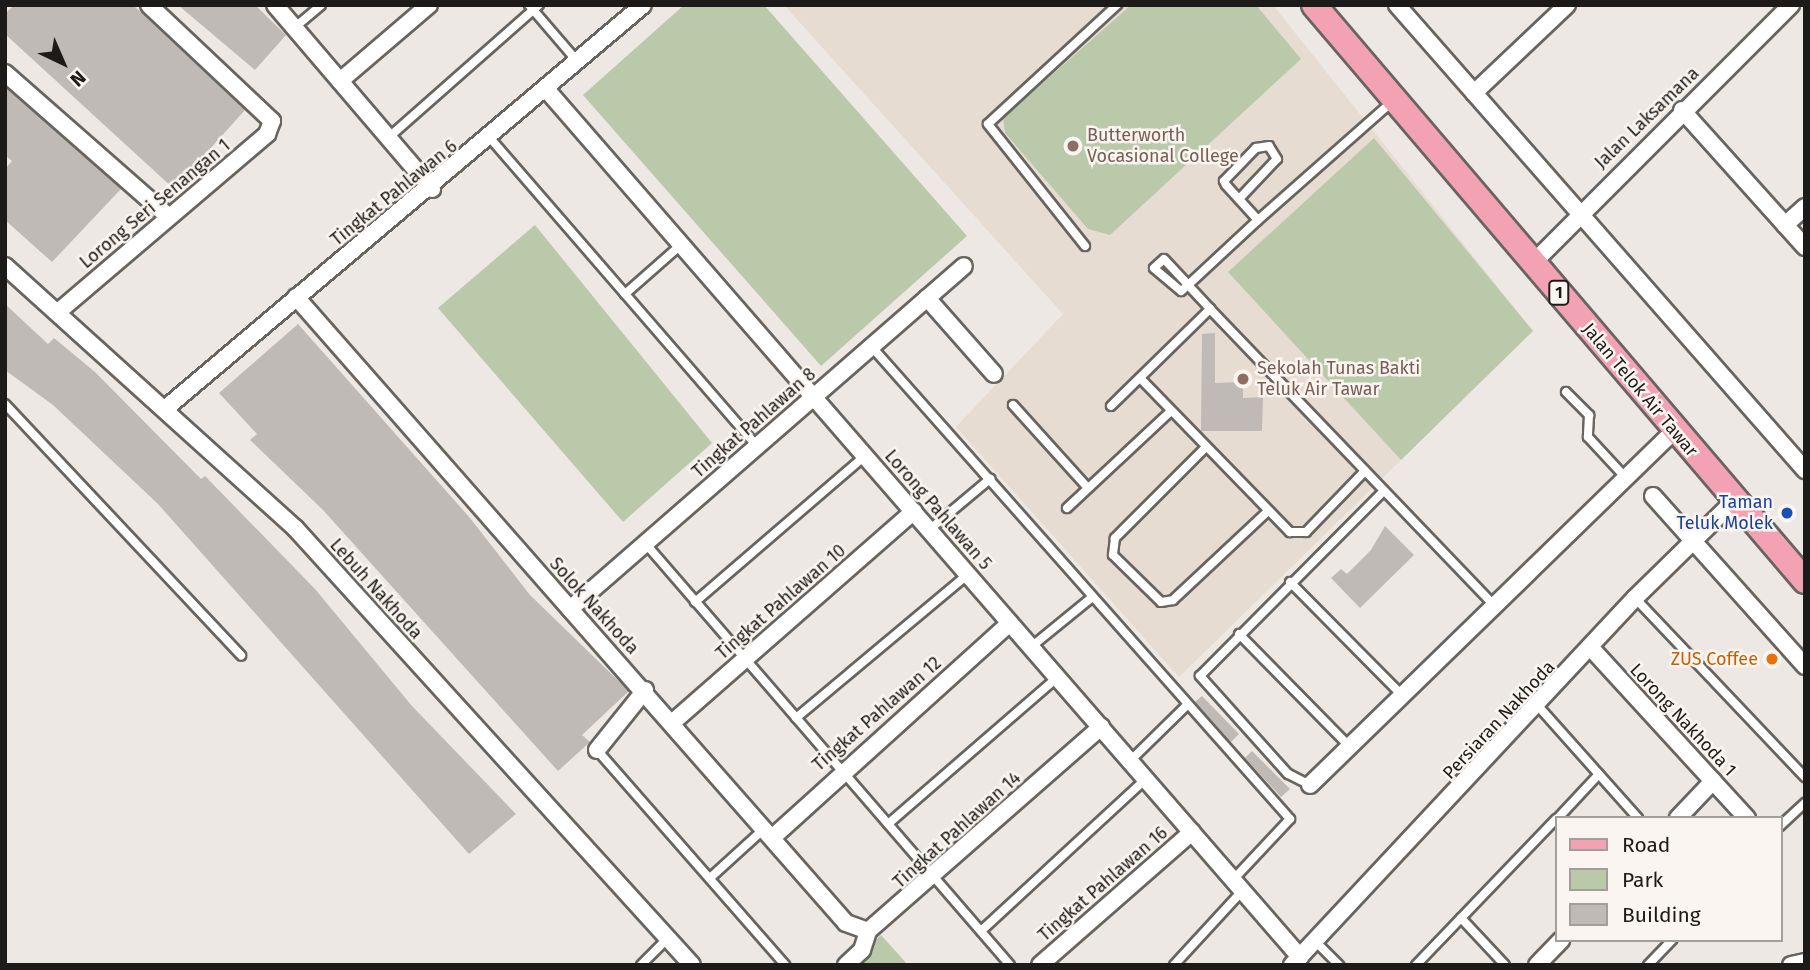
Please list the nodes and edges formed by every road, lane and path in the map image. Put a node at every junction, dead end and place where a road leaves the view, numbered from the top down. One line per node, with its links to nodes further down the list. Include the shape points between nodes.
1 (149, 5): 26 (street, Lorong Seri Senangan 1, via 272,121 267,134)
2 (275, 5): 12 (street)
3 (321, 5): 12 (lane)
4 (429, 5): 15 (street)
5 (643, 5): 13 (street, Tingkat Pahlawan 6)
6 (1117, 5): 30 (lane, via 988,124)
7 (1314, 5): 18 (main road, Jalan Telok Air Tawar / 1)
8 (1397, 5): 17 (street)
9 (1567, 5): 17 (street)
10 (1791, 5): 19 (street, Jalan Laksamana)
11 (534, 7): 13 (lane); 20 (lane)
12 (295, 28): 15 (street)
13 (578, 61): 16 (street, Tingkat Pahlawan 6)
14 (5, 73): 26 (street)
15 (340, 81): 20 (street)
16 (547, 89): 21 (street, Tingkat Pahlawan 6); 29 (street, Lorong Pahlawan 5)
17 (1474, 93): 25 (street)
18 (1395, 99): 27 (lane); 32 (main road, Jalan Telok Air Tawar / 1)
19 (1682, 110): 25 (street, Jalan Laksamana); 28 (street)
20 (388, 138): 22 (street)
21 (490, 138): 22 (street, Tingkat Pahlawan 6); 35 (lane)
22 (432, 189): 36 (street, Tingkat Pahlawan 6)
23 (1239, 199): 23 (lane, via 1278,159 1269,146 1256,148 1224,181); 27 (lane)
24 (1805, 207): 28 (street)
25 (1580, 211): 32 (street, Jalan Laksamana); 54 (street)
26 (169, 218): 39 (street, Lorong Seri Senangan 1)
27 (1258, 220): 38 (lane, via 1188,285)
28 (1784, 225): 31 (street)
29 (682, 244): 35 (lane); 44 (street, Lorong Pahlawan 5)
30 (1085, 246)
31 (1805, 247)
32 (1533, 262): 50 (main road, Jalan Telok Air Tawar / 1)
33 (5, 266): 39 (street, Lebuh Nakhoda)
34 (964, 266): 37 (street, Tingkat Pahlawan 8)
35 (625, 294): 51 (lane)
36 (296, 297): 48 (street, Tingkat Pahlawan 6); 75 (street, Solok Nakhoda)
37 (927, 298): 40 (street, Tingkat Pahlawan 8); 41 (street)
38 (1210, 309): 42 (lane); 55 (lane)
39 (58, 312): 48 (street, Lebuh Nakhoda)
40 (871, 346): 44 (street, Tingkat Pahlawan 8); 57 (lane)
41 (994, 374)
42 (1140, 378): 47 (lane); 49 (lane)
43 (1566, 392): 56 (lane, via 1589,415 1588,437)
44 (813, 397): 51 (street, Tingkat Pahlawan 8); 53 (street, Lorong Pahlawan 5)
45 (5, 404): 80 (lane)
46 (1013, 405): 58 (lane)
47 (1111, 406)
48 (166, 408): 116 (street, Lebuh Nakhoda, via 295,528)
49 (1171, 411): 52 (lane); 58 (lane)
50 (1674, 431): 56 (street); 61 (main road, Jalan Telok Air Tawar / 1)
51 (757, 446): 67 (street, Tingkat Pahlawan 8)
52 (1206, 447): 63 (lane); 63 (lane, via 1115,538 1113,555 1161,602 1173,600)
53 (865, 456): 64 (street, Lorong Pahlawan 5); 73 (lane)
54 (1805, 470)
55 (1365, 471): 59 (lane); 63 (lane, via 1299,536)
56 (1625, 477): 74 (street)
57 (990, 479): 65 (lane); 71 (lane)
58 (1088, 488): 62 (lane)
59 (1384, 491): 70 (lane); 74 (lane)
60 (1653, 496): 66 (street)
61 (1734, 501): 66 (street, Persiaran Nakhoda); 69 (main road, Jalan Telok Air Tawar / 1)
62 (1067, 508)
63 (1268, 510)
64 (914, 512): 65 (street, Lorong Pahlawan 5); 81 (street, Tingkat Pahlawan 10)
65 (929, 530): 68 (street, Lorong Pahlawan 5)
66 (1692, 540): 72 (street, Persiaran Nakhoda); 82 (street)
67 (645, 543): 73 (lane); 75 (street, Tingkat Pahlawan 8)
68 (968, 574): 76 (street, Lorong Pahlawan 5); 88 (lane)
69 (1805, 581)
70 (1290, 582): 77 (lane); 85 (lane)
71 (1091, 598): 78 (lane); 86 (lane)
72 (1635, 598): 79 (street, Persiaran Nakhoda); 96 (lane)
73 (695, 602): 81 (lane)
74 (1496, 607): 85 (street)
75 (570, 609): 84 (street, Solok Nakhoda)
76 (1010, 623): 78 (street, Lorong Pahlawan 5); 94 (street, Tingkat Pahlawan 12)
77 (1239, 634): 91 (lane); 99 (lane, via 1200,676 1203,684 1288,774)
78 (1031, 647): 83 (street, Lorong Pahlawan 5)
79 (1591, 648): 87 (street, Persiaran Nakhoda); 98 (street, Lorong Nakhoda 1)
80 (240, 655)
81 (745, 659): 88 (lane); 89 (street, Tingkat Pahlawan 10)
82 (1805, 666)
83 (1058, 677): 90 (street, Lorong Pahlawan 5); 106 (lane)
84 (645, 690): 89 (street, Solok Nakhoda); 92 (street)
85 (1404, 697): 91 (street)
86 (1186, 706): 93 (lane); 112 (lane, via 1290,819)
87 (1539, 707): 95 (lane); 117 (street, Persiaran Nakhoda)
88 (796, 718): 94 (lane)
89 (673, 722): 108 (street, Solok Nakhoda)
90 (1101, 727): 93 (street, Lorong Pahlawan 5); 110 (street, Tingkat Pahlawan 14)
91 (1352, 748): 99 (street)
92 (597, 750): 111 (lane)
93 (1130, 761): 97 (street, Lorong Pahlawan 5)
94 (841, 770): 106 (lane); 108 (street, Tingkat Pahlawan 12)
95 (1599, 774): 101 (lane); 102 (lane)
96 (1805, 777)
97 (1146, 779): 109 (street, Lorong Pahlawan 5); 115 (lane)
98 (1713, 781): 103 (street); 104 (street, Lorong Nakhoda 1)
99 (1310, 785)
100 (1805, 803): 107 (lane)
101 (1559, 816)
102 (1636, 816)
103 (1680, 816)
104 (1745, 816)
105 (1554, 821): 113 (lane)
106 (888, 824): 110 (lane)
107 (1782, 824)
108 (769, 832): 111 (lane); 114 (street, Solok Nakhoda, via 846,923)
109 (1192, 832): 112 (street, Lorong Pahlawan 5); 127 (street, Tingkat Pahlawan 16)
110 (934, 877): 114 (street, Tingkat Pahlawan 14); 115 (lane)
111 (710, 878): 124 (lane)
112 (1238, 885): 120 (street, Lorong Pahlawan 5); 128 (lane)
113 (1461, 918): 130 (lane); 131 (lane)
114 (868, 931): 125 (street, Tingkat Pahlawan 14, via 862,950)
115 (981, 931): 126 (lane)
116 (668, 938): 122 (lane); 123 (street, Lebuh Nakhoda)
117 (1316, 942): 120 (street, Persiaran Nakhoda); 129 (lane)
118 (1559, 942): 132 (street)
119 (1670, 942): 133 (lane)
120 (1296, 961)
121 (1805, 961): 134 (street)
122 (641, 965)
123 (692, 965)
124 (785, 965)
125 (846, 965)
126 (1010, 965)
127 (1040, 965)
128 (1174, 965)
129 (1339, 965)
130 (1416, 965)
131 (1506, 965)
132 (1537, 965)
133 (1648, 965)
134 (1791, 965)

